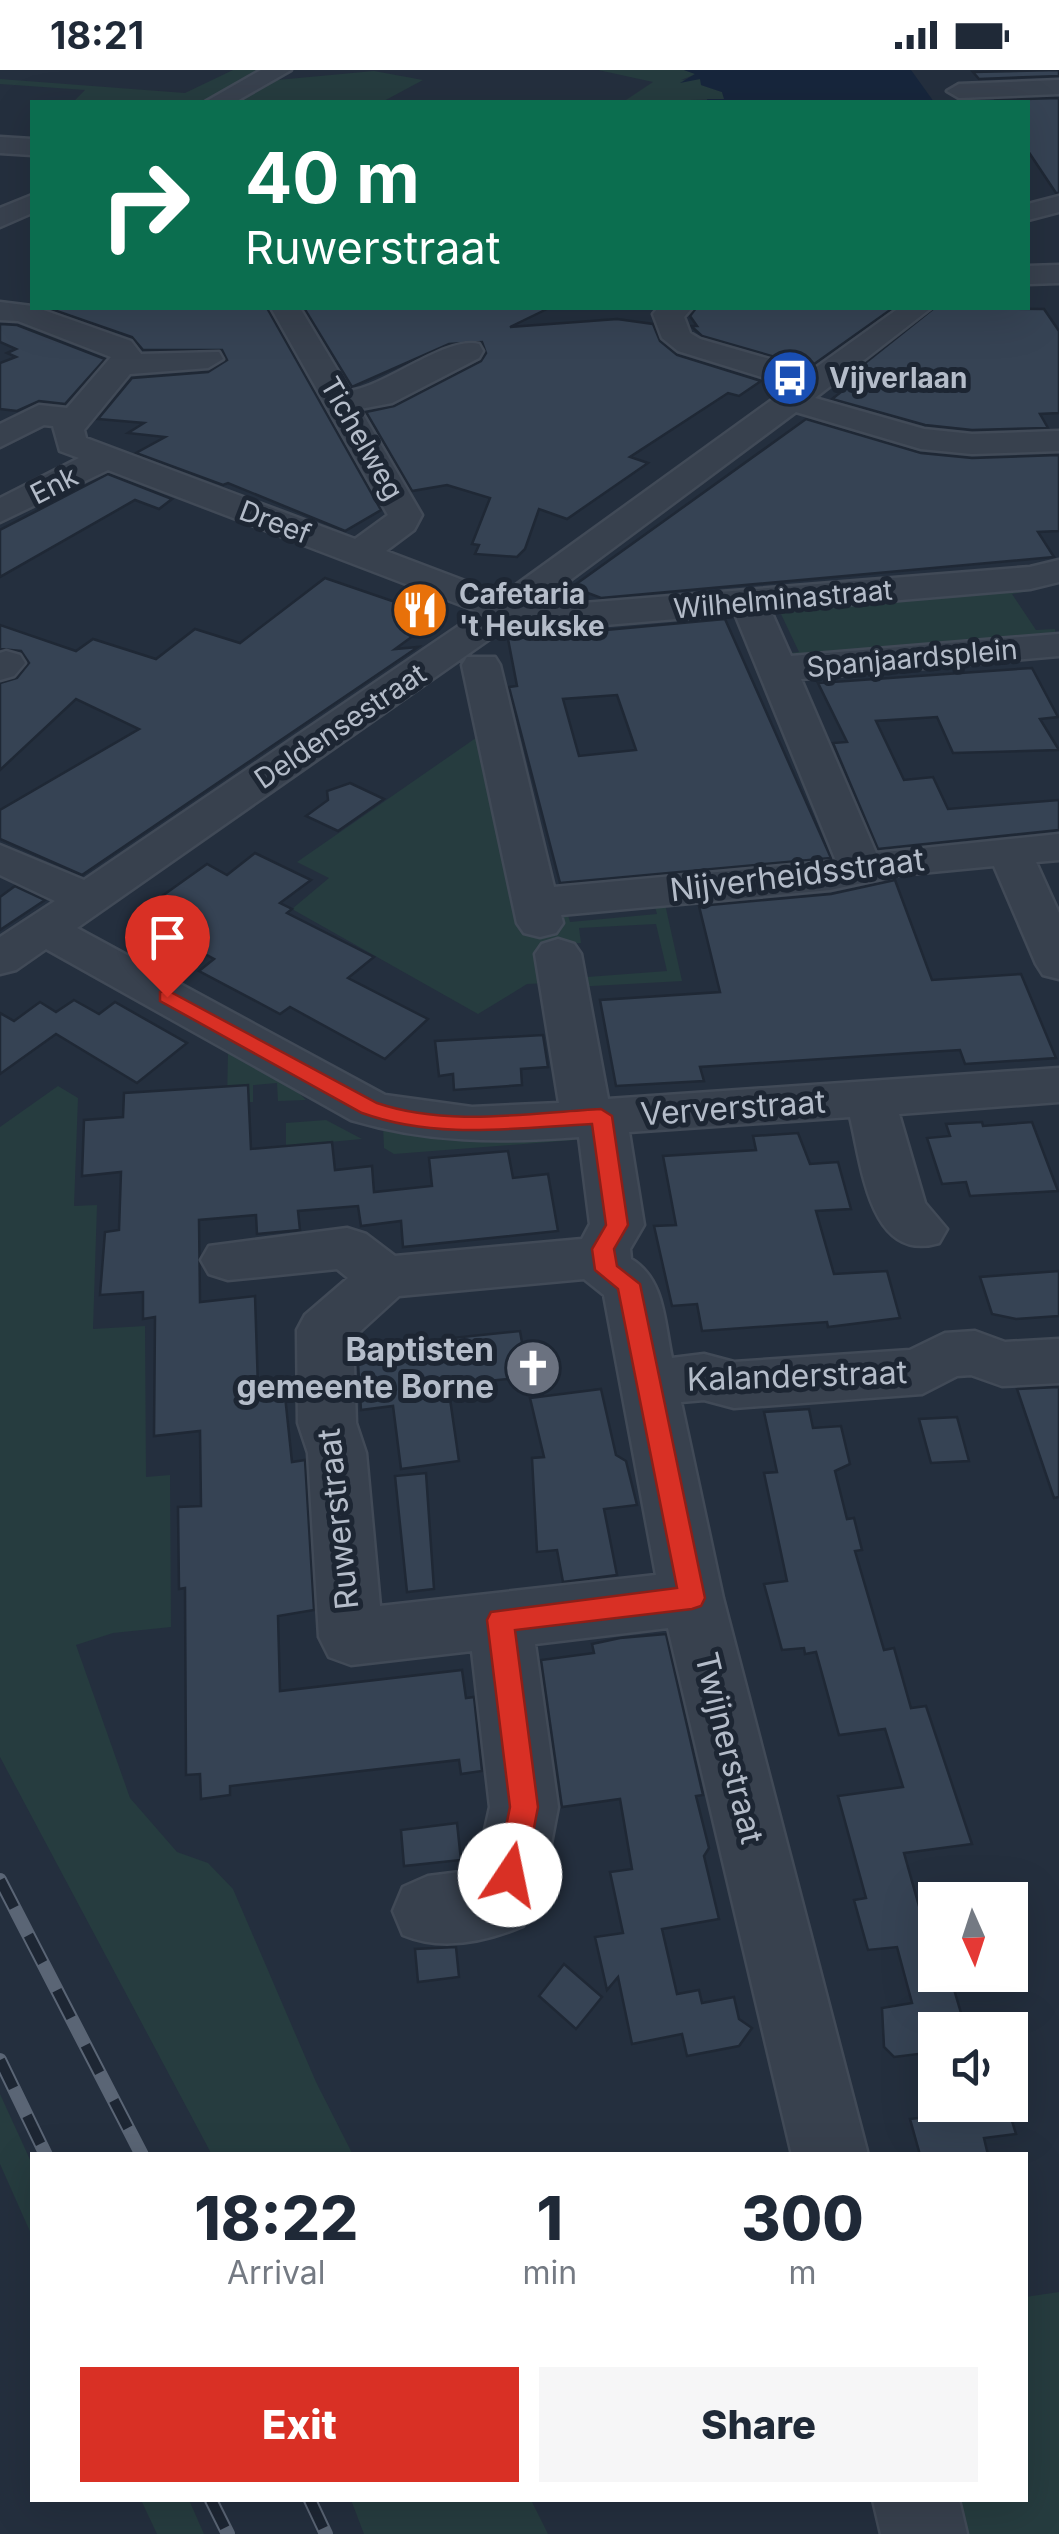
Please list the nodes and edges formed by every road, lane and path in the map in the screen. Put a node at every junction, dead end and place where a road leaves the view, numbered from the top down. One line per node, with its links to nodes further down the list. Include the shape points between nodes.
1 (279, 70): 5 (street)
2 (944, 70): 4 (street)
3 (1059, 88): 4 (street)
4 (963, 97)
5 (220, 100)
6 (0, 144): 7 (street)
7 (30, 147)
8 (1059, 274): 9 (street)
9 (1030, 275)
10 (1059, 297): 11 (street)
11 (1030, 298)
12 (287, 310): 20 (street, Tichelweg)
13 (675, 310): 19 (street, via 668,314 677,338)
14 (914, 310): 19 (street, Deldensestraat)
15 (0, 311): 18 (street, via 22,312 120,348 127,356)
16 (468, 351): 20 (street, via 381,396)
17 (210, 361): 18 (street)
18 (122, 366): 21 (street)
19 (804, 392): 23 (street, via 921,439); 31 (street, Deldensestraat)
20 (342, 402): 28 (street, Tichelweg, via 405,515)
21 (74, 419): 22 (street, via 39,415); 24 (street, Dreef, via 66,437 72,444)
22 (0, 437)
23 (1059, 441)
24 (107, 457): 26 (street, Enk); 28 (street, Dreef)
25 (0, 461): 26 (street)
26 (57, 484): 27 (street, Enk)
27 (0, 512)
28 (358, 554): 31 (street, Dreef)
29 (1044, 574): 30 (street, Wilhelminastraat); 32 (street, Spanjaardsplein)
30 (749, 602): 31 (street, Wilhelminastraat, via 534,620); 35 (street, Spanjaardsplein)
31 (507, 609): 40 (street, Deldensestraat)
32 (1059, 624)
33 (1059, 645): 35 (street, Spanjaardsplein)
34 (481, 665): 41 (street)
35 (779, 669): 39 (street)
36 (1059, 847): 37 (street, Nijverheidsstraat)
37 (1009, 852): 39 (street, Nijverheidsstraat); 43 (street)
38 (0, 858): 40 (street)
39 (861, 869): 41 (street, Nijverheidsstraat)
40 (88, 899): 42 (street, Deldensestraat)
41 (545, 927): 47 (street)
42 (44, 929): 44 (street, Deldensestraat); 47 (street, Ververstraat, via 369,1108 401,1119 442,1124)
43 (1059, 964)
44 (5, 979)
45 (1059, 1086): 46 (street, Ververstraat)
46 (870, 1098): 47 (street, Ververstraat); 48 (street, Ververstraat, via 901,1212)
47 (594, 1117): 49 (street, via 617,1225)
48 (920, 1230)
49 (604, 1257): 51 (street); 53 (street, Twijnerstraat, via 606,1270 629,1284)
50 (228, 1260): 51 (street, via 347,1248)
51 (385, 1276): 55 (street, Ruwerstraat, via 325,1330 351,1637)
52 (1059, 1362): 53 (street, Kalanderstraat, via 1002,1364 975,1352 945,1355 922,1372 734,1385 704,1377)
53 (647, 1383): 54 (street, Twijnerstraat)
54 (692, 1598): 55 (street, Ruwerstraat); 57 (street, Twijnerstraat)
55 (500, 1620): 56 (street, via 524,1807 510,1875 498,1902)
56 (428, 1911)
57 (829, 2152)
58 (916, 2502): 59 (street)
59 (924, 2534)

